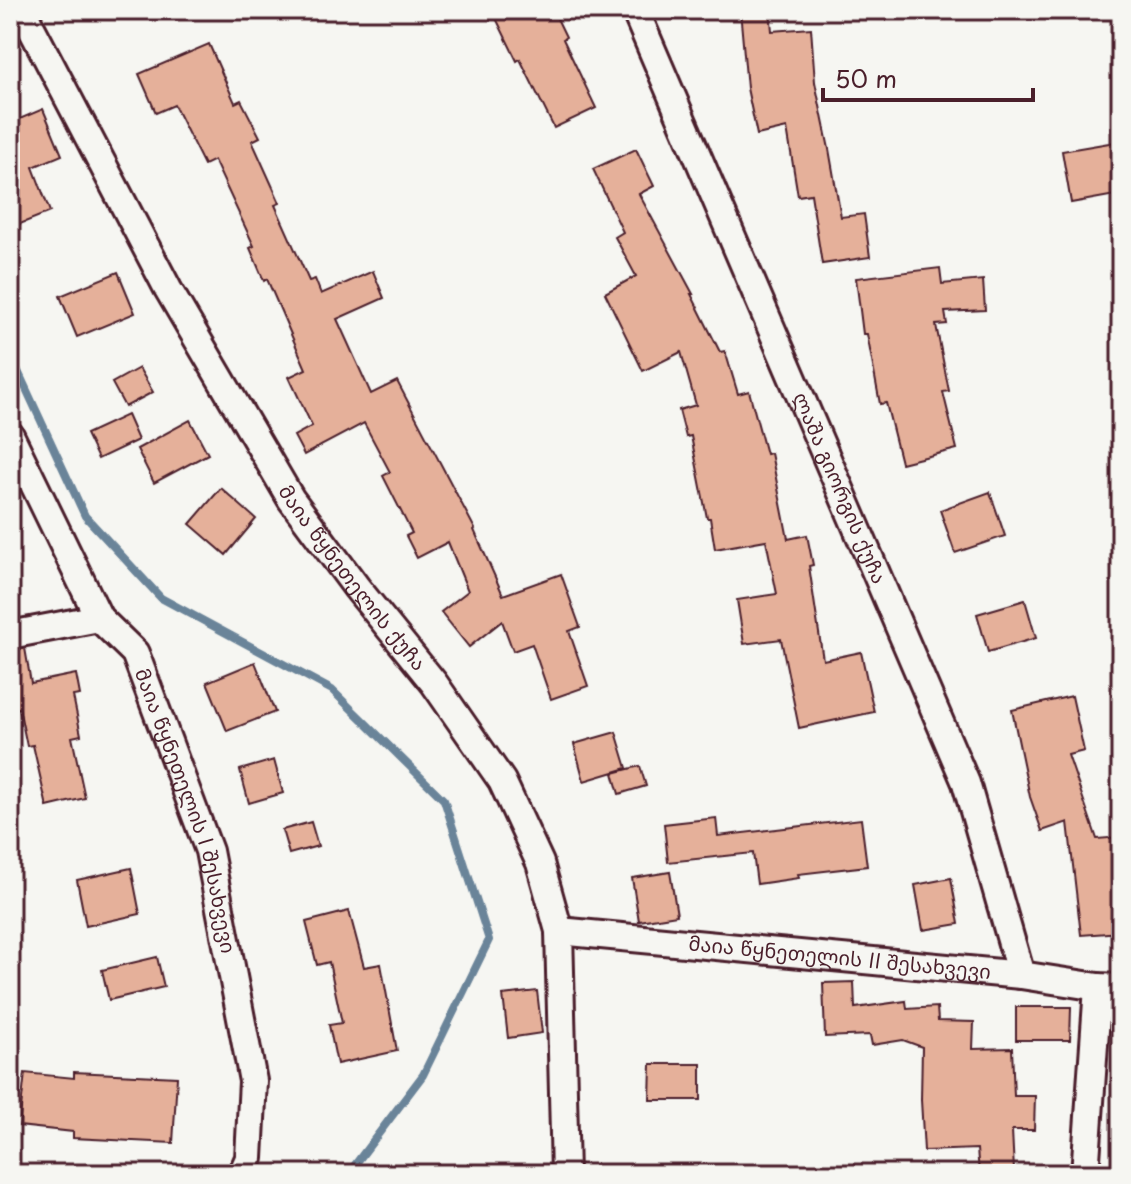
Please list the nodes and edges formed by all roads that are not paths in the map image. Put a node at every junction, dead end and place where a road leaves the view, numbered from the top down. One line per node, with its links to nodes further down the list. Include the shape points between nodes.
1 (22, 10): 6 (street, მაია წყნეთელის ქუჩა, via 168,289 291,499 434,683 502,781 540,863)
2 (635, 10): 7 (street, ლაშა გიორგის ქუჩა, via 966,783)
3 (10, 435): 4 (street, მაია წყნეთელის I შესახვევი)
4 (99, 618): 5 (street); 9 (street, მაია წყნეთელის I შესახვევი, via 135,653 209,851 253,1081 249,1158)
5 (10, 635)
6 (559, 931): 7 (street, მაია წყნეთელის II შესახვევი); 10 (street, მაია წყნეთელის ქუჩა)
7 (1021, 975): 8 (street, მაია წყნეთელის II შესახვევი)
8 (1110, 988): 11 (street)
9 (242, 1174)
10 (565, 1174)
11 (1085, 1174)

